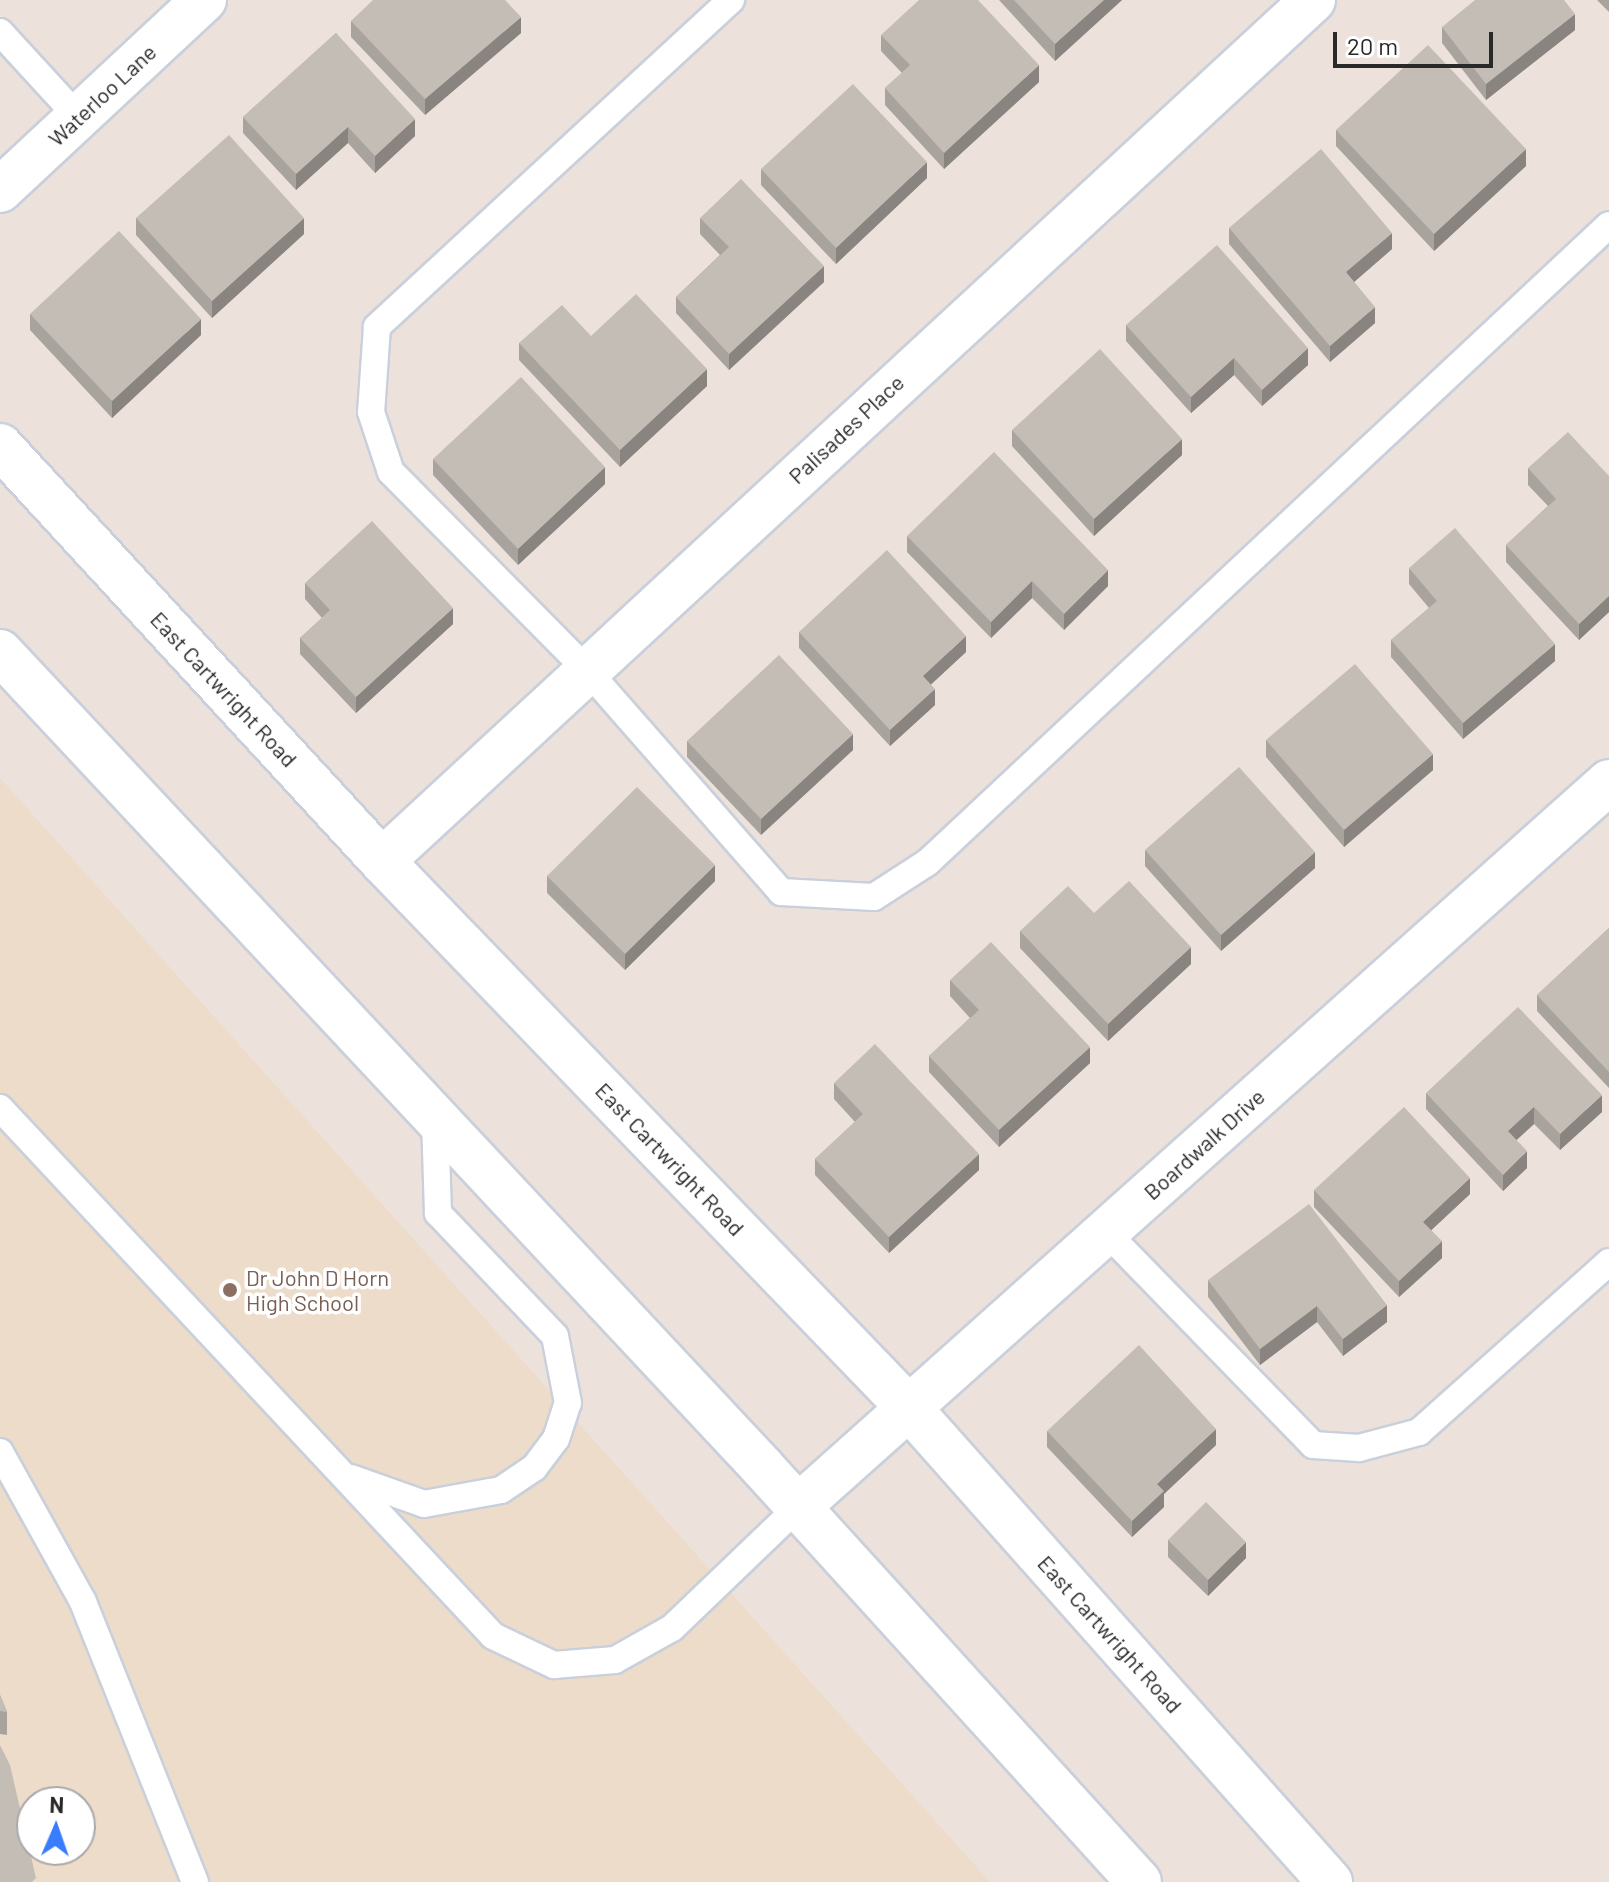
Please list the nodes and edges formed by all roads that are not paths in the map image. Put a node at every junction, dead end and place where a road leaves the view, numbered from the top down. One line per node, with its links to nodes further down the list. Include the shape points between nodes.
1 (204, 0): 5 (main road, Waterloo Lane)
2 (731, 0): 10 (lane, via 377,327 371,412 391,472)
3 (1313, 0): 10 (main road, Palisades Place)
4 (0, 32): 5 (lane)
5 (78, 117): 6 (main road, Waterloo Lane)
6 (0, 190)
7 (1609, 225): 10 (lane, via 928,862 874,897 781,892)
8 (0, 446): 12 (main road, East Cartwright Road)
9 (0, 652): 14 (main road)
10 (586, 669): 12 (main road, Palisades Place)
11 (1609, 782): 15 (main road, Boardwalk Drive)
12 (382, 861): 17 (main road, East Cartwright Road)
13 (0, 1108): 19 (lane)
14 (435, 1117): 19 (lane, via 438,1213 555,1336 568,1403 534,1468 461,1502 386,1495); 20 (main road)
15 (1106, 1232): 16 (lane, via 1313,1445 1359,1448 1419,1432); 17 (main road, Boardwalk Drive)
16 (1609, 1262)
17 (909, 1408): 20 (main road, Boardwalk Drive); 23 (main road, East Cartwright Road)
18 (0, 1452): 21 (lane, via 83,1602)
19 (334, 1470): 20 (lane, via 493,1636 554,1665 615,1660 672,1628)
20 (799, 1506): 22 (main road)
21 (195, 1882)
22 (1139, 1882)
23 (1330, 1882)

